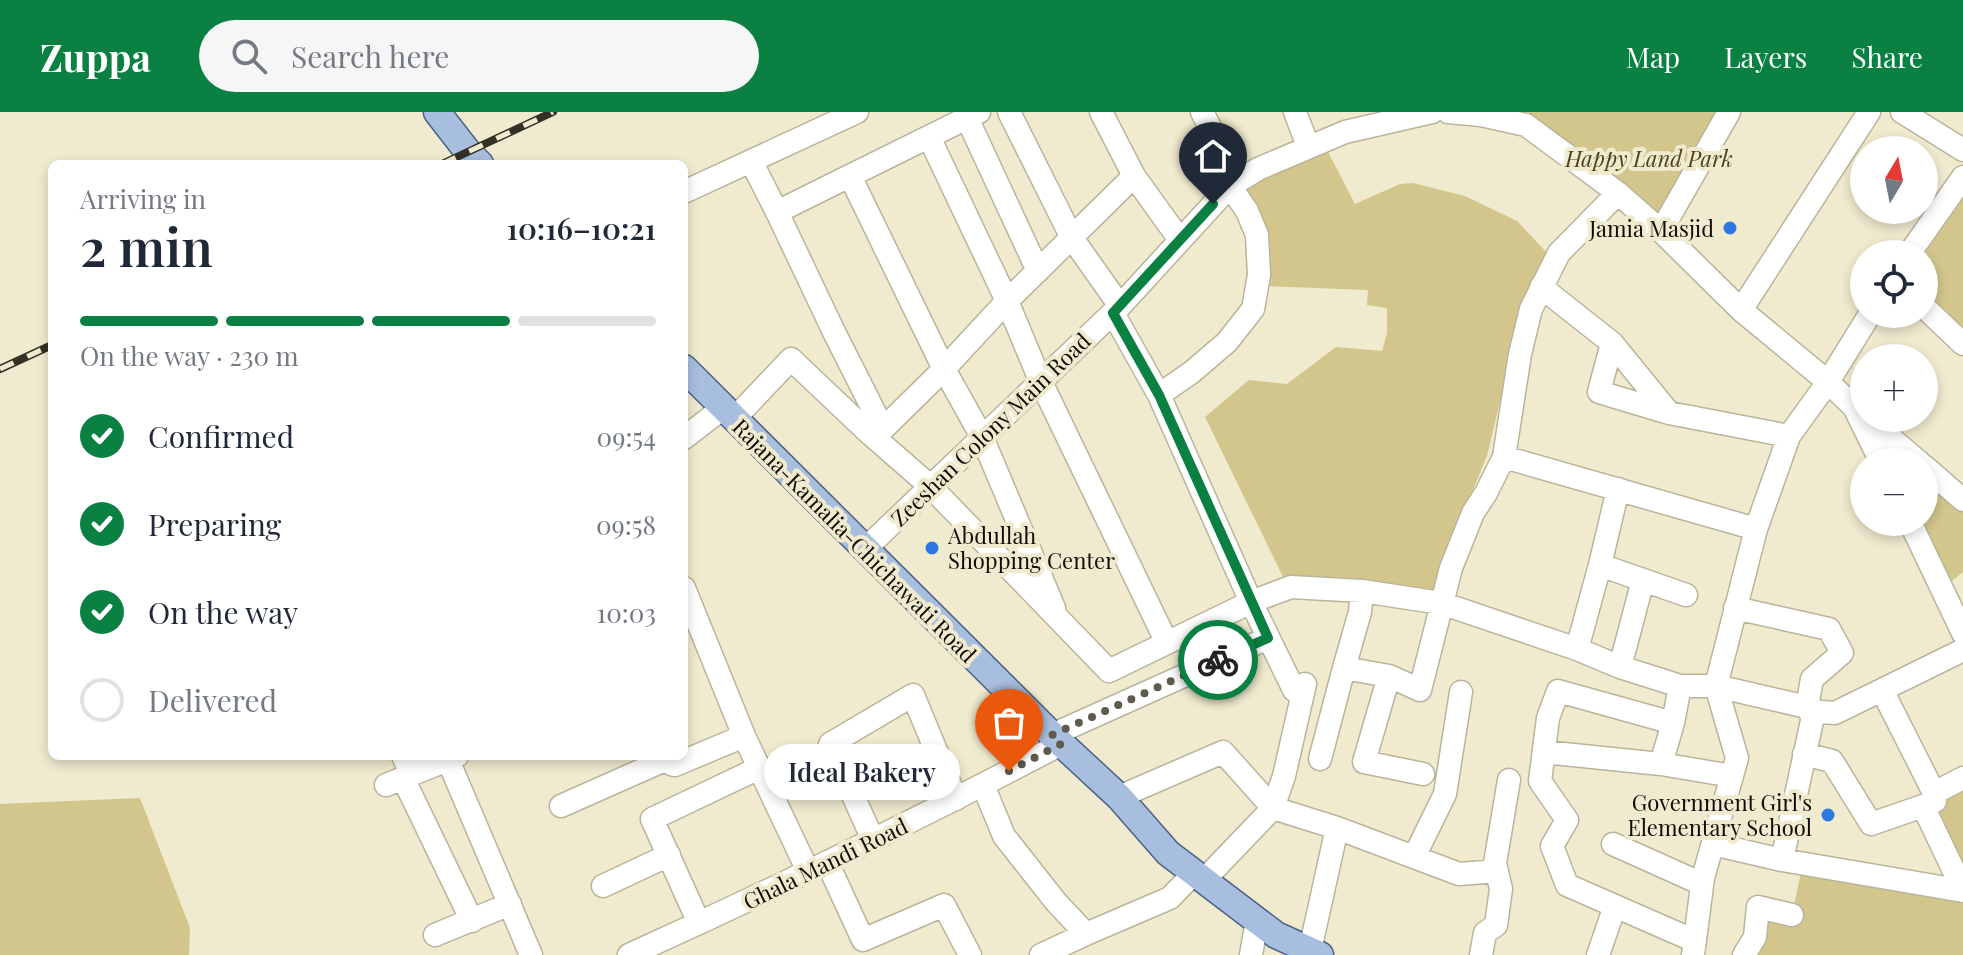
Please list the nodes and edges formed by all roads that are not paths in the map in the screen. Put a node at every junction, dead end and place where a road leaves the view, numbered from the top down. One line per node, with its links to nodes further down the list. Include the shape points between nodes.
1 (437, 112): 17 (main road)
2 (1009, 112): 27 (street)
3 (1101, 112): 20 (street)
4 (1202, 112): 22 (street)
5 (1295, 112): 15 (street)
6 (1432, 112): 15 (street, Zeeshan Colony Main Road)
7 (1448, 112): 13 (street)
8 (1729, 112): 26 (street)
9 (1869, 112): 34 (street)
10 (1902, 112): 16 (street)
11 (853, 113): 18 (street)
12 (973, 115): 14 (street); 30 (street)
13 (1528, 118): 24 (street)
14 (929, 137): 19 (street); 32 (street)
15 (1308, 146): 22 (street, Zeeshan Colony Main Road)
16 (1963, 150)
17 (476, 160)
18 (751, 161): 23 (street); 25 (street)
19 (850, 176): 25 (street); 39 (street)
20 (1134, 176): 27 (street); 28 (street)
21 (1963, 177): 29 (street)
22 (1234, 183): 28 (street, Zeeshan Colony Main Road); 43 (street, via 1257,235 1259,275 1253,309 1227,342)
23 (688, 190)
24 (1618, 193): 26 (street); 31 (street, via 1559,253)
25 (777, 212): 48 (street)
26 (1661, 231): 34 (street)
27 (1072, 238): 30 (street); 33 (street)
28 (1180, 240): 33 (street, Zeeshan Colony Main Road)
29 (1919, 240)
30 (1038, 271): 32 (street)
31 (1541, 287): 37 (street); 53 (street, via 1520,354)
32 (1007, 301): 39 (street); 41 (street)
33 (1116, 309): 41 (street, Zeeshan Colony Main Road); 43 (street)
34 (1741, 310): 42 (street)
35 (1938, 320): 38 (street)
36 (1861, 328): 42 (street)
37 (1612, 343): 45 (street); 45 (street, via 1599,392)
38 (1963, 344)
39 (944, 369): 48 (street); 51 (street)
40 (688, 372): 46 (main road, Rajana-Kamalia-Chichawati Road)
41 (1040, 380): 51 (street, Zeeshan Colony Main Road); 72 (street)
42 (1828, 382): 44 (street); 50 (street)
43 (1159, 395): 66 (street)
44 (1850, 402)
45 (1669, 413): 50 (street)
46 (728, 414): 48 (street, via 791,359); 49 (street); 60 (main road, Rajana-Kamalia-Chichawati Road)
47 (1884, 432): 52 (street)
48 (879, 433): 55 (street)
49 (688, 436)
50 (1789, 436): 58 (street)
51 (982, 437): 55 (street, Zeeshan Colony Main Road); 69 (street)
52 (1903, 448)
53 (1504, 457): 56 (street); 67 (street, via 1473,513)
54 (1938, 478): 57 (street)
55 (930, 486): 60 (street, Zeeshan Colony Main Road); 69 (street)
56 (1618, 489): 58 (street); 61 (street)
57 (1963, 500)
58 (1756, 529): 68 (street)
59 (1917, 536): 70 (street)
60 (864, 550): 85 (main road, Rajana-Kamalia-Chichawati Road)
61 (1600, 565): 62 (street); 73 (street)
62 (1643, 580): 64 (street); 75 (street)
63 (1362, 591): 66 (street, via 1291,587); 67 (street); 76 (street)
64 (1686, 595)
65 (688, 598): 84 (street)
66 (1251, 602): 71 (street); 72 (street)
67 (1441, 603): 73 (street); 77 (street, via 1420,690)
68 (1735, 608): 79 (street); 82 (street, via 1829,629 1842,653 1812,679)
69 (1059, 620): 72 (street, via 1109,671)
70 (1963, 633)
71 (1268, 638): 85 (street, Ghala Mandi Road); 107 (street, via 1294,690 1305,684)
72 (1167, 643)
73 (1577, 649): 75 (street)
74 (1963, 650): 80 (street)
75 (1620, 667): 78 (street)
76 (1344, 668): 77 (street); 88 (street)
77 (1389, 676): 98 (street, via 1364,762)
78 (1680, 686): 79 (street); 83 (street)
79 (1716, 686): 82 (street); 99 (street, via 1737,758)
80 (1882, 690): 82 (street, via 1835,713); 105 (street)
81 (1461, 692): 113 (street, via 1445,794)
82 (1808, 709): 87 (street, via 1813,716)
83 (1673, 723): 86 (street, via 1558,691); 95 (street)
84 (744, 736): 94 (street); 96 (street)
85 (1056, 739): 102 (street, Ghala Mandi Road); 103 (main road, Rajana-Kamalia-Chichawati Road)
86 (1544, 752): 95 (street); 122 (street, via 1540,781 1567,820 1552,846 1567,885)
87 (1804, 754): 105 (street, via 1832,761 1871,824); 114 (street)
88 (1320, 759)
89 (446, 760): 97 (street)
90 (454, 760): 121 (street)
91 (662, 760): 106 (street)
92 (668, 760): 93 (street, via 675,765)
93 (687, 760)
94 (688, 760)
95 (1661, 764): 99 (street)
96 (759, 768): 112 (street, via 652,819); 115 (street)
97 (401, 774): 125 (street)
98 (1423, 774)
99 (1732, 776): 111 (street)
100 (1963, 778): 105 (street)
101 (1509, 780): 116 (street)
102 (983, 785): 104 (street, Ghala Mandi Road); 127 (street, via 1004,836)
103 (1119, 797): 107 (street, via 1223,752); 117 (main road, Rajana-Kamalia-Chichawati Road, via 1168,853)
104 (956, 799): 109 (street, Ghala Mandi Road); 109 (street, via 913,695 830,744)
105 (1928, 800): 120 (street)
106 (561, 806)
107 (1273, 808): 108 (street); 117 (street)
108 (1337, 828): 113 (street); 130 (street)
109 (873, 840): 115 (street, Ghala Mandi Road)
110 (1613, 844): 118 (street)
111 (1713, 844): 114 (street); 118 (street)
112 (669, 855): 119 (street); 126 (street)
113 (1414, 857): 116 (street, via 1459,874)
114 (1782, 860): 120 (street)
115 (818, 867): 126 (street, Ghala Mandi Road); 133 (street, via 863,940 944,905)
116 (1497, 871): 136 (street, via 1501,889 1496,925 1485,933)
117 (1199, 876): 124 (main road, Rajana-Kamalia-Chichawati Road); 127 (street, via 1170,898)
118 (1702, 884): 129 (street)
119 (603, 886)
120 (1963, 890)
121 (510, 904): 125 (street); 131 (street)
122 (1615, 906): 129 (street); 137 (street)
123 (1792, 915): 138 (street, via 1758,907 1755,937)
124 (1257, 920): 130 (main road, Rajana-Kamalia-Chichawati Road); 135 (street)
125 (472, 921): 128 (street)
126 (699, 923): 132 (street, Ghala Mandi Road)
127 (1086, 934): 134 (street)
128 (435, 935)
129 (1694, 948)
130 (1315, 953)
131 (531, 955)
132 (629, 955)
133 (970, 955)
134 (1041, 955)
135 (1251, 955)
136 (1481, 955)
137 (1598, 955)
138 (1744, 955)

